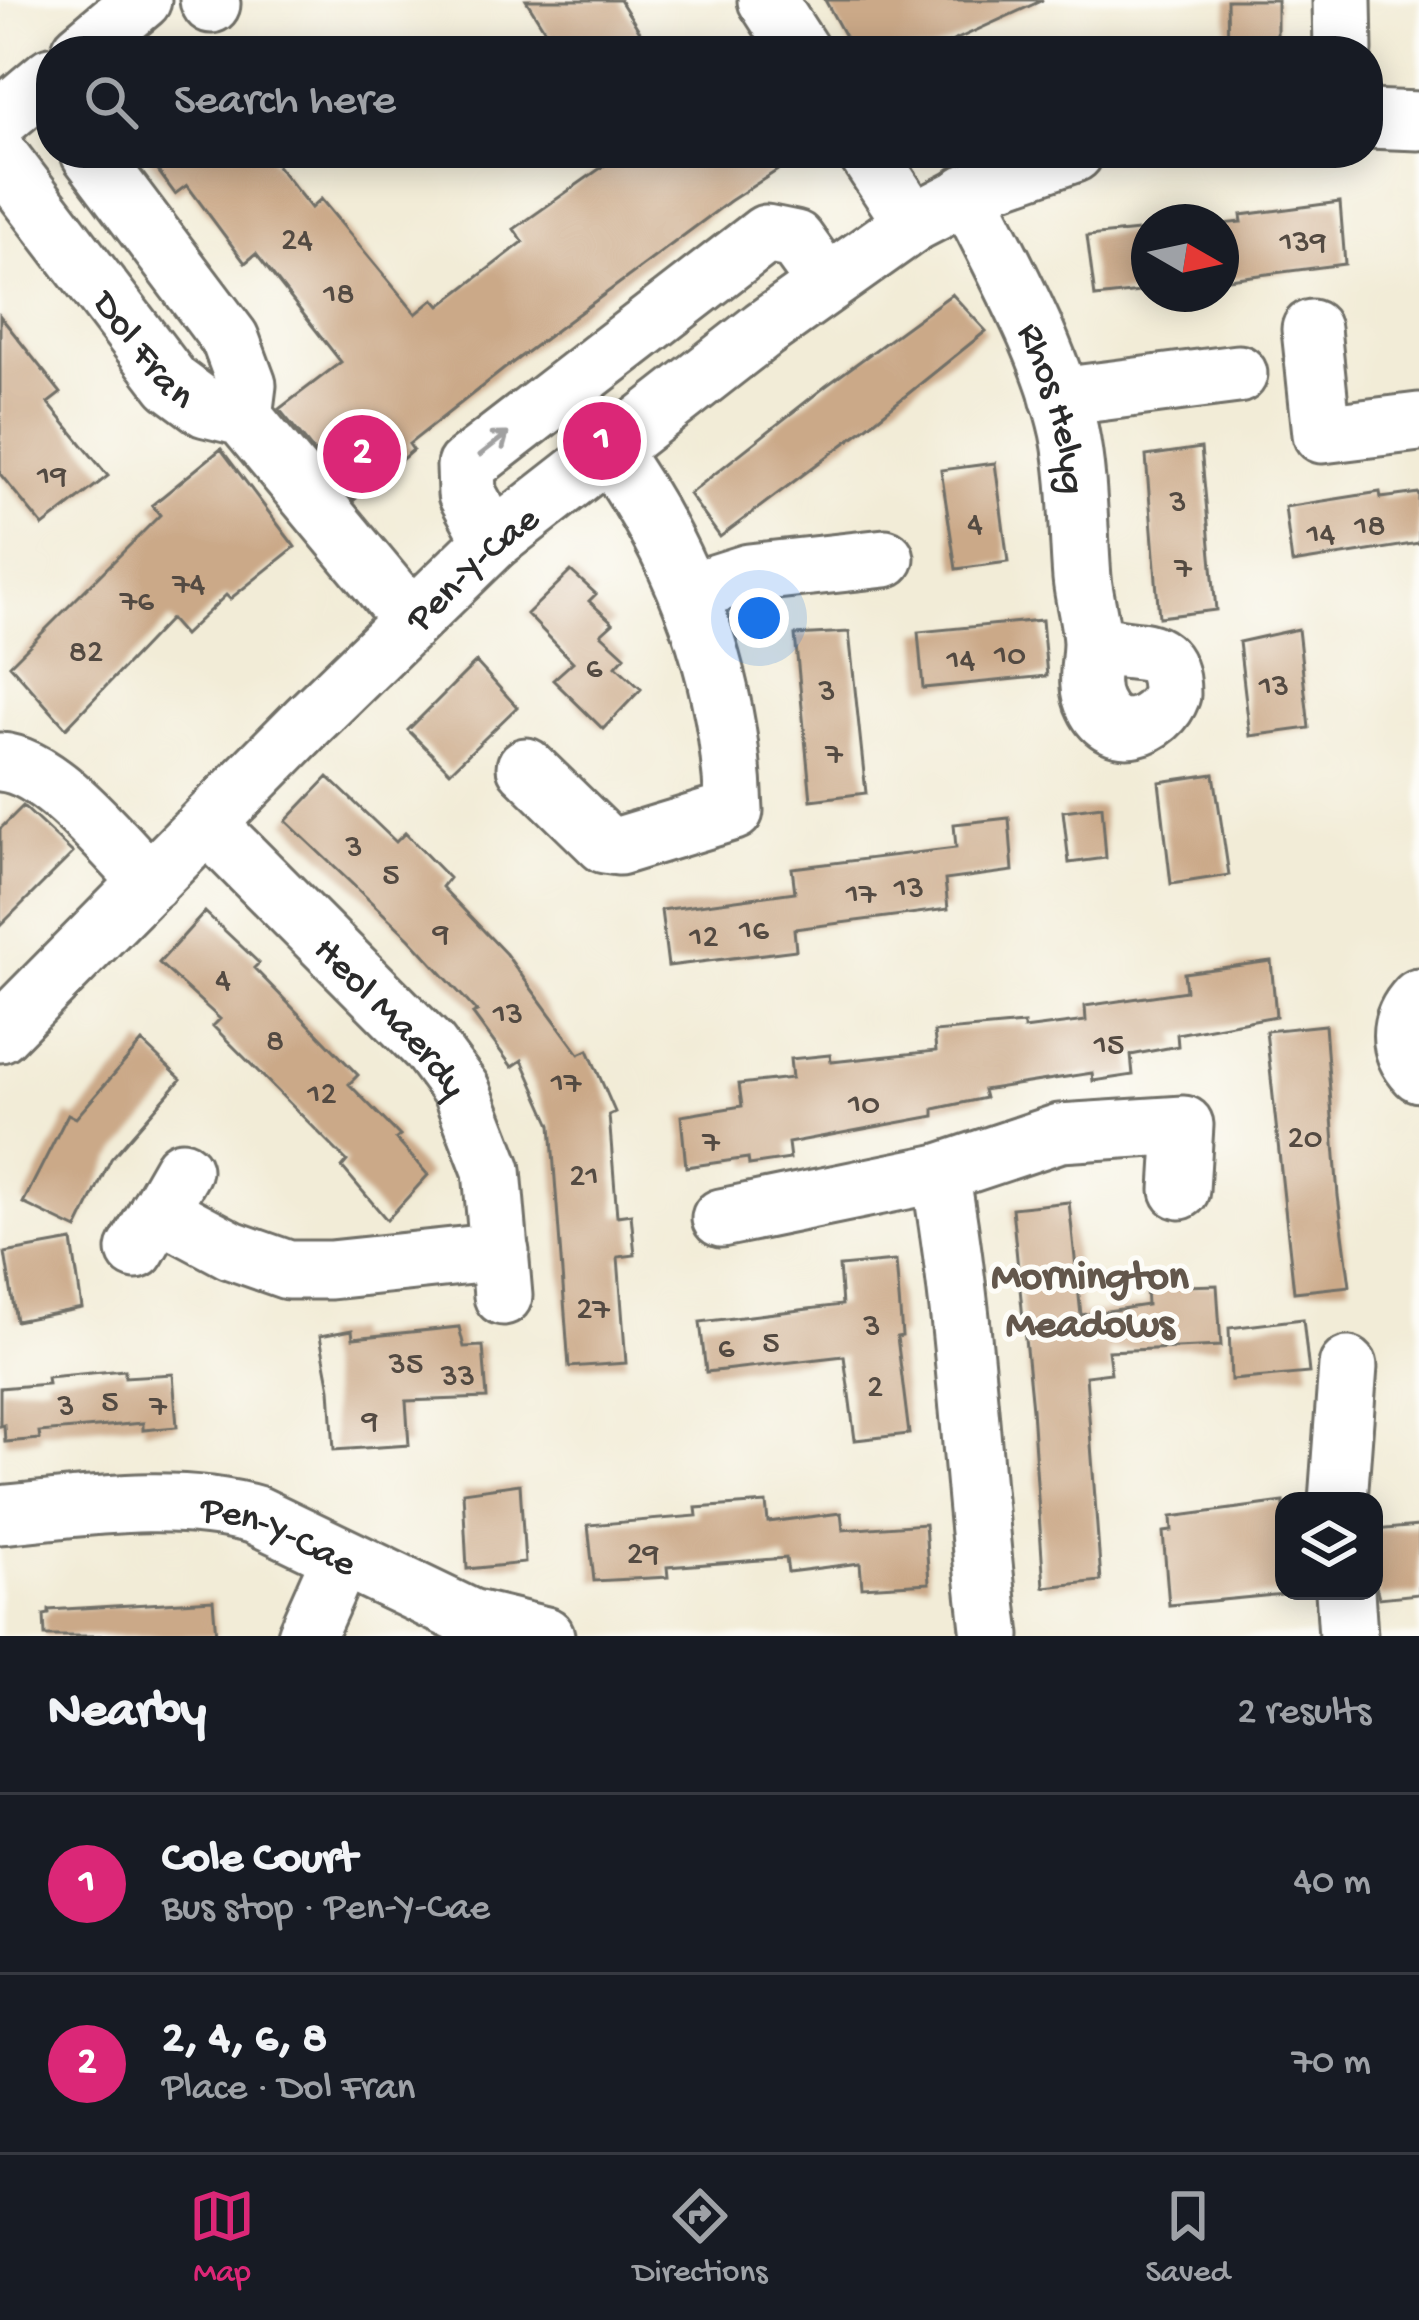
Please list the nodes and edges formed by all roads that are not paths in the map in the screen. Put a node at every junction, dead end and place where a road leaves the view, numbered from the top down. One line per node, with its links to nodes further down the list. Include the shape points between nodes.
1 (142, 0): 4 (street)
2 (767, 0): 5 (street)
3 (1342, 0): 6 (street)
4 (102, 36)
5 (790, 36)
6 (1342, 36)
7 (1383, 120): 8 (street)
8 (1419, 121)
9 (0, 158): 19 (street, Dol Fran, via 172,382 206,408)
10 (101, 168): 19 (street, via 230,339 247,385)
11 (877, 168): 14 (street)
12 (1025, 168): 13 (street, Pen-Y-Cae)
13 (968, 193): 14 (street, Pen-Y-Cae); 18 (street, Rhos Helyg)
14 (913, 223): 15 (street, Pen-Y-Cae)
15 (826, 283): 21 (street, Pen-Y-Cae); 22 (street, one-way to 15, via 467,494 466,466 766,233 795,240)
16 (1311, 329): 20 (street, via 1322,434)
17 (1238, 374): 18 (street)
18 (1059, 397): 26 (street, Rhos Helyg)
19 (243, 417): 25 (street, Dol Fran)
20 (1419, 422)
21 (608, 450): 22 (street, Pen-Y-Cae); 24 (street, via 647,504)
22 (493, 541): 25 (street, Pen-Y-Cae)
23 (886, 558): 24 (street, via 749,573)
24 (689, 592): 28 (street, via 723,703 734,811 605,844)
25 (410, 619): 29 (street, Pen-Y-Cae)
26 (1092, 638)
27 (0, 762): 30 (street, via 50,782)
28 (526, 767)
29 (207, 824): 30 (street, Pen-Y-Cae); 36 (street, Heol Maerdy, via 447,1069 492,1170 501,1274 288,1270)
30 (150, 882): 32 (street, Pen-Y-Cae)
31 (1419, 998): 33 (street, via 1402,1030)
32 (0, 1033)
33 (1419, 1073)
34 (940, 1173): 35 (street, via 1060,1133 1184,1125); 37 (street); 45 (street)
35 (1180, 1190)
36 (159, 1210)
37 (721, 1218)
38 (1348, 1366): 39 (street)
39 (1339, 1492)
40 (0, 1515): 41 (street, Pen-Y-Cae, via 200,1504 256,1516)
41 (340, 1557): 43 (street); 44 (street, Pen-Y-Cae, via 470,1618)
42 (1346, 1600): 46 (street)
43 (306, 1636)
44 (545, 1636)
45 (991, 1636)
46 (1348, 1636)

